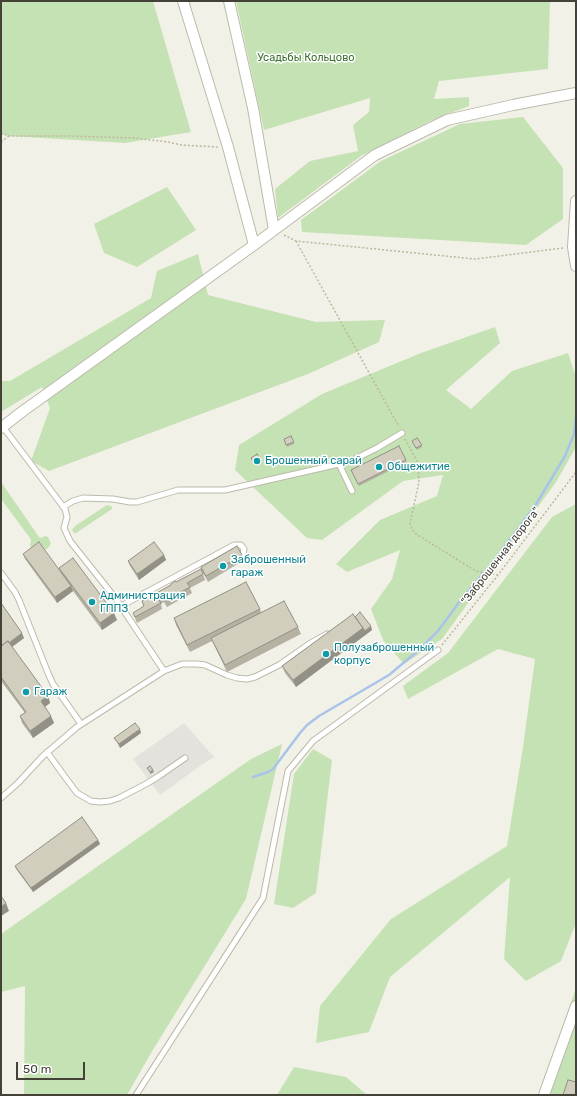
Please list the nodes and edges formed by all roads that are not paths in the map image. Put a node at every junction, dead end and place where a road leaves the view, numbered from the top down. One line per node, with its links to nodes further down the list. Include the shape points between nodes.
1 (183, 1): 7 (street, via 228,147)
2 (229, 1): 5 (street, via 253,108)
3 (576, 93): 5 (street, via 447,120 375,155)
4 (576, 201): 6 (street)
5 (274, 230): 7 (street)
6 (575, 235): 8 (street, via 573,248)
7 (254, 246): 9 (street)
8 (576, 266)
9 (2, 427): 13 (lane)
10 (402, 433): 11 (lane, via 353,460)
11 (339, 464): 12 (lane); 13 (lane, via 226,490 178,490 137,502 83,498)
12 (352, 491)
13 (63, 506): 16 (lane, via 67,517 64,528 70,541)
14 (243, 554): 16 (lane, via 241,544 234,545)
15 (1, 573): 20 (lane, via 21,604 50,679)
16 (121, 606): 19 (lane)
17 (332, 631): 19 (lane, via 279,665 247,679 197,664 182,664)
18 (438, 650): 25 (lane, via 313,741 288,771 262,898)
19 (164, 671): 20 (lane)
20 (81, 724): 21 (lane)
21 (47, 752): 22 (lane, via 77,793 91,801 100,802 119,798 139,788); 23 (lane)
22 (185, 758)
23 (1, 798)
24 (576, 1006): 26 (street)
25 (136, 1095)
26 (544, 1095)

